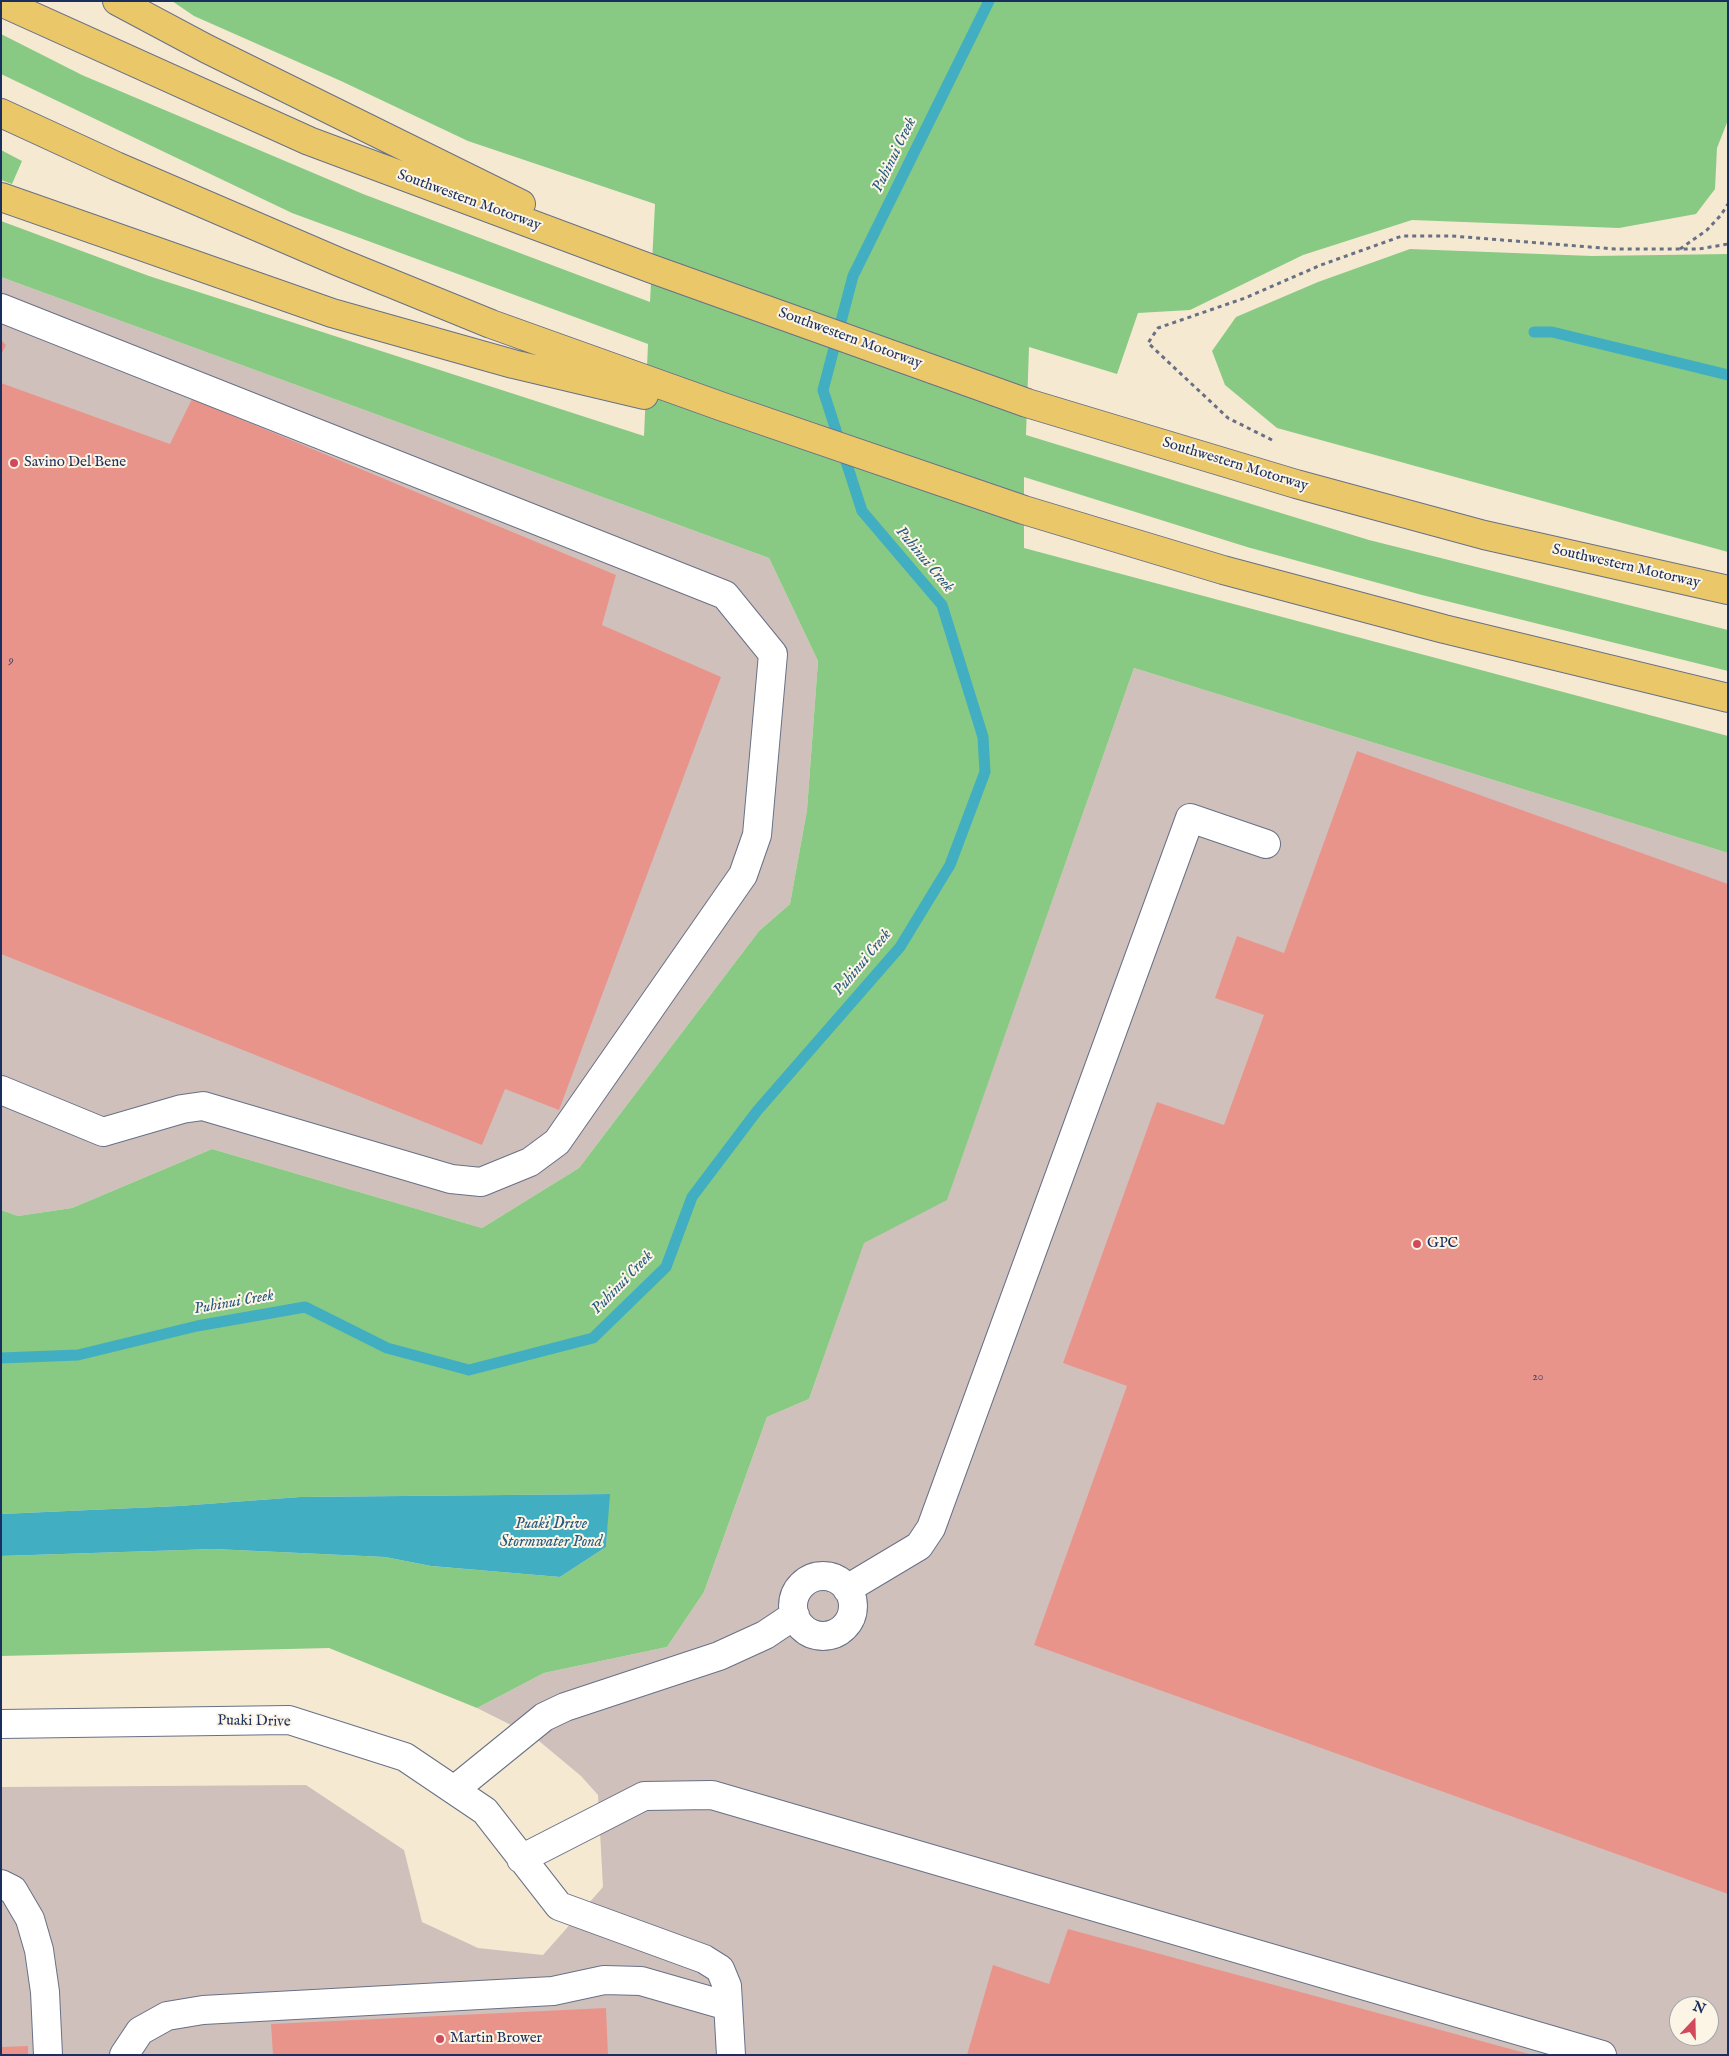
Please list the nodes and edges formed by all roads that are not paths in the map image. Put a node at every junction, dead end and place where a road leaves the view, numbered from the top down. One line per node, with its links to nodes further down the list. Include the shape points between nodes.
1 (117, 1): 5 (highway, via 207,49)
2 (1, 2): 5 (highway, Southwestern Motorway, via 310,141)
3 (1, 113): 7 (highway, via 339,262)
4 (1, 197): 7 (highway, via 332,313 514,364)
5 (652, 269): 8 (highway, Southwestern Motorway, via 1027,403 1484,535)
6 (1, 308): 11 (street, via 725,595 773,654 757,834 744,875 557,1142 530,1162 482,1182 451,1179 203,1106 103,1132)
7 (650, 388): 9 (highway, via 723,407 1024,510 1223,570 1425,624)
8 (1728, 590)
9 (1728, 698)
10 (1266, 844): 12 (street, via 1190,818 931,1528 919,1546)
11 (1, 1090)
12 (847, 1589): 13 (street, via 831,1577 812,1578 797,1590); 13 (street, via 853,1607 852,1618 838,1633 829,1636 809,1633)
13 (795, 1616): 15 (street, via 765,1635 719,1656 565,1707 544,1717)
14 (1, 1724): 15 (street, Puaki Drive, via 289,1720 405,1757)
15 (454, 1790): 16 (street, Puaki Drive, via 485,1810)
16 (522, 1859): 18 (street, Puaki Drive, via 559,1906 704,1958 720,1969 727,1986); 22 (street, via 644,1796 712,1795)
17 (1, 1884): 19 (street, via 13,1890 30,1919 39,1950)
18 (728, 2006): 20 (street, via 641,1981 604,1980 553,1991 202,2010 168,2016 140,2031); 21 (street, Puaki Drive)
19 (48, 2055)
20 (124, 2055)
21 (731, 2055)
22 (1602, 2055)

